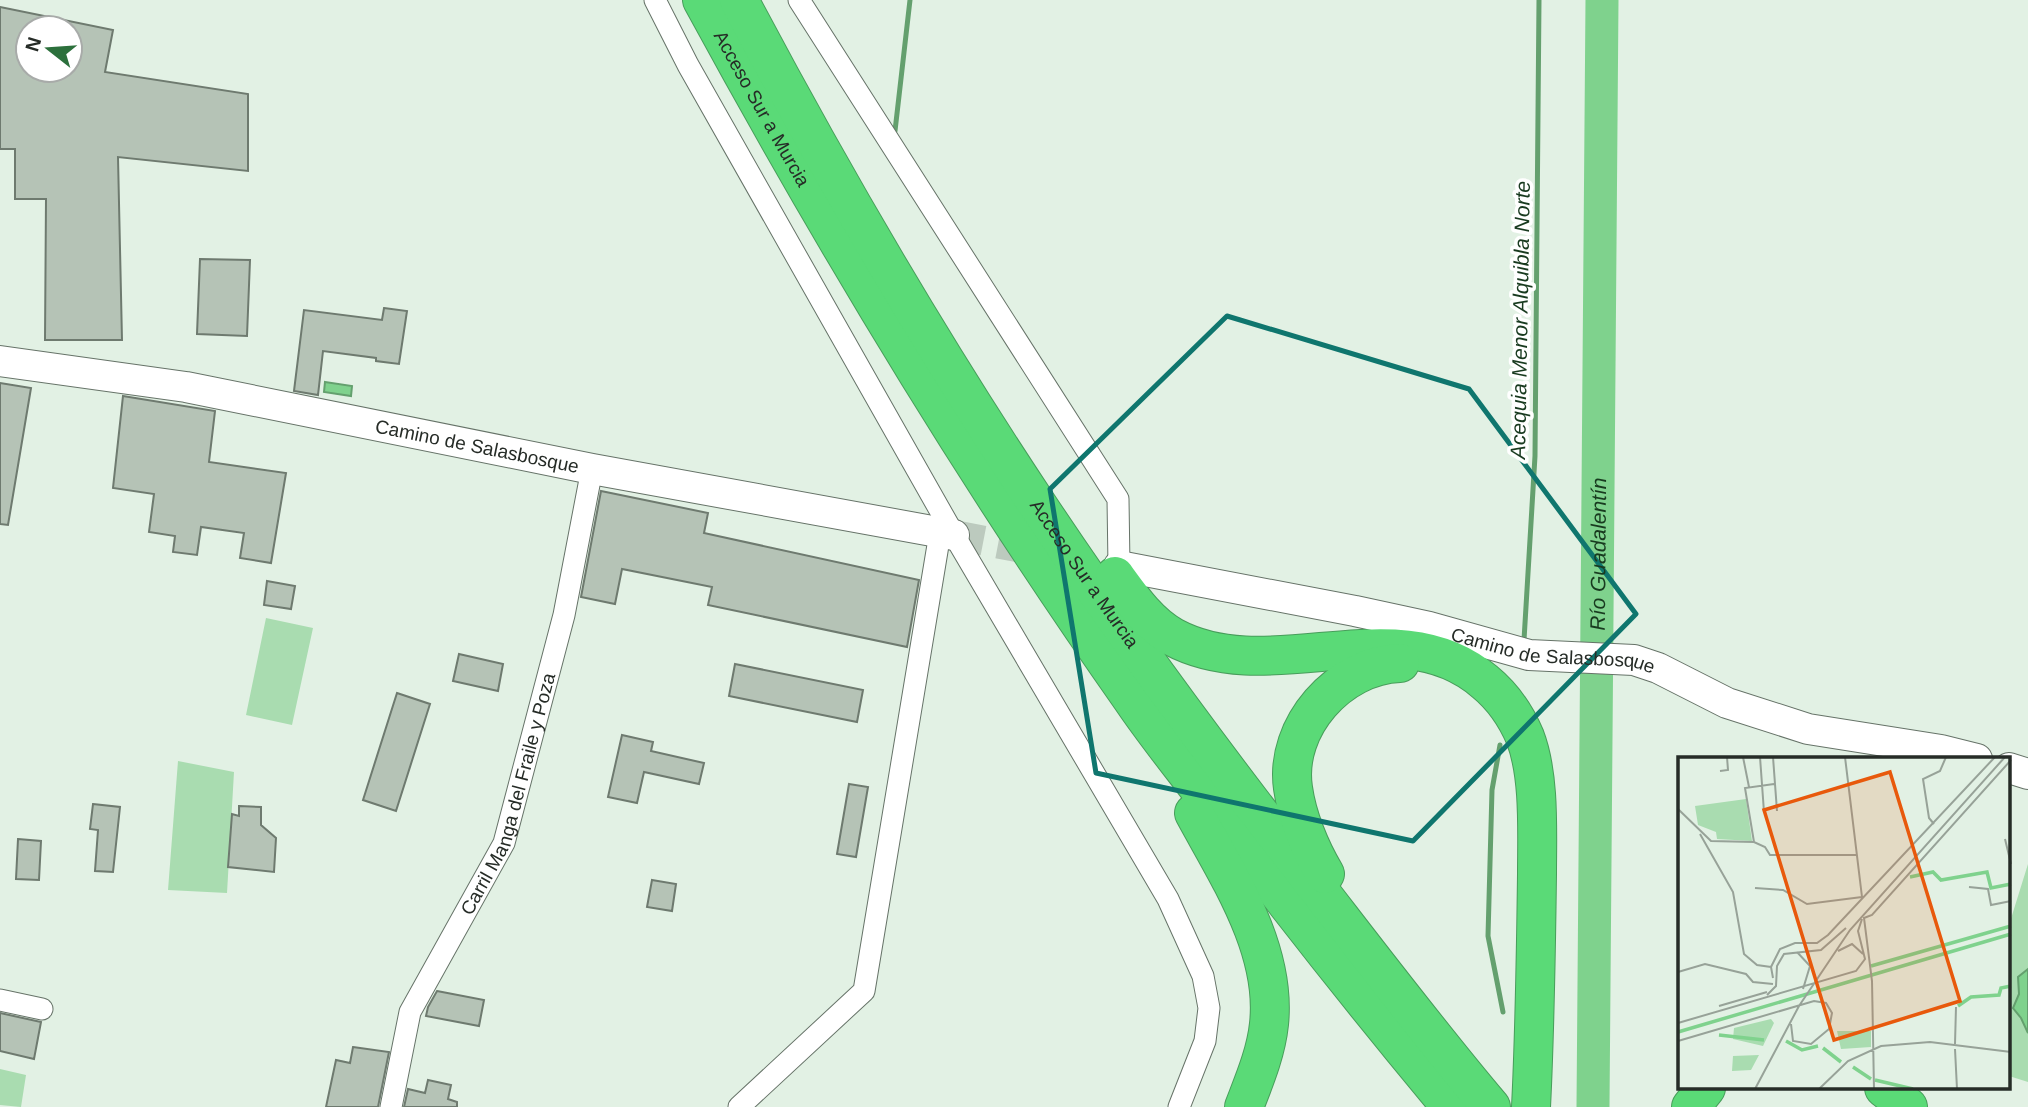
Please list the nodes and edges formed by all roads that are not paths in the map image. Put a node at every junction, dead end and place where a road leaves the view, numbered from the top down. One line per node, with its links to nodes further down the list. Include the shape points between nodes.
1 (655, 0): 8 (street)
2 (702, 0): 11 (highway, Acceso Sur a Murcia, via 806,187 939,410)
3 (738, 0): 5 (highway, Acceso Sur a Murcia)
4 (799, 0): 9 (street, via 1118,499)
5 (900, 285): 10 (highway, via 1138,607 1171,636 1249,656 1387,648 1429,652 1468,668); 17 (highway, Acceso Sur a Murcia, via 992,435 1117,620 1219,762)
6 (0, 361): 7 (street, Camino de Salasbosque, via 186,387)
7 (592, 469): 8 (street, Camino de Salasbosque); 21 (street, Carril Manga del Fraile y Poza, via 564,615 504,843 410,1012)
8 (947, 534): 22 (street, via 864,991); 23 (street, via 1168,899 1203,976 1209,1007 1205,1041)
9 (1119, 566): 12 (street, Camino de Salasbosque, via 1355,611 1515,652 1634,660 1727,703 1808,729)
10 (1502, 696): 17 (highway, via 1442,667 1380,666 1353,676 1326,698 1312,713 1296,751 1292,786 1316,860); 25 (highway, via 1525,737 1535,801)
11 (1133, 701): 20 (highway, Acceso Sur a Murcia, via 1361,999); 24 (highway, via 1227,874 1261,953 1270,1024)
12 (1969, 757)
13 (2010, 768): 14 (street)
14 (2028, 774)
15 (0, 1000): 16 (street)
16 (42, 1009)
17 (1421, 1023): 20 (highway, Acceso Sur a Murcia)
18 (1704, 1090): 26 (highway)
19 (1887, 1090): 27 (highway)
20 (1474, 1103)
21 (391, 1107)
22 (739, 1107)
23 (1179, 1107)
24 (1244, 1107)
25 (1533, 1107)
26 (1691, 1107)
27 (1908, 1107)

